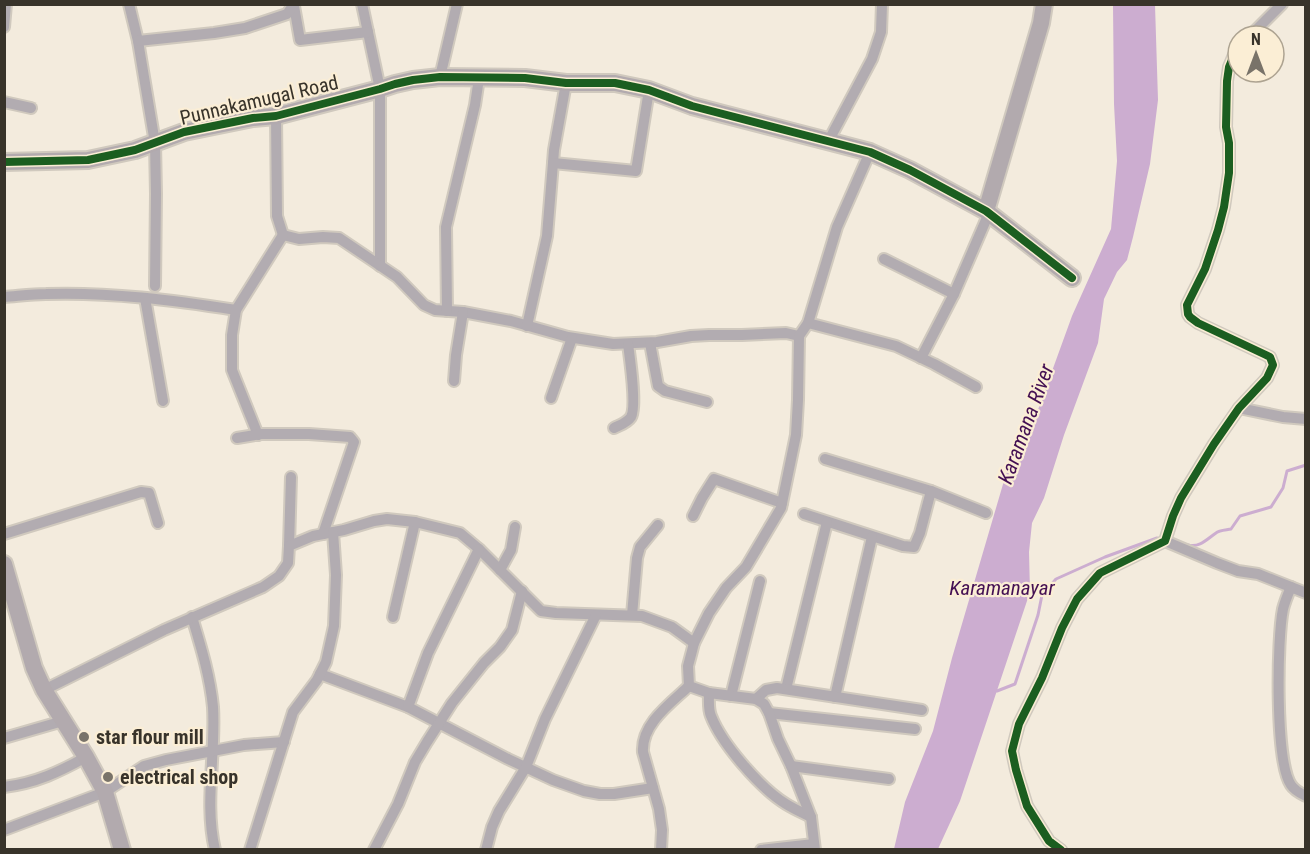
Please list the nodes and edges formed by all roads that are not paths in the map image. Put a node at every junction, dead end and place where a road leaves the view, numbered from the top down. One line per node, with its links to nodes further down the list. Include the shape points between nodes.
1 (6, 4): 10 (street)
2 (129, 4): 12 (street)
3 (362, 4): 11 (street)
4 (457, 4): 13 (street)
5 (882, 4): 22 (street, via 877,47)
6 (1044, 4): 27 (street)
7 (1282, 4): 9 (street)
8 (294, 5): 11 (street, via 300,40); 12 (street, via 288,14 245,28)
9 (1262, 24)
10 (4, 27)
11 (368, 32): 17 (street)
12 (138, 41): 23 (street)
13 (440, 77): 14 (street, Punnakamugal Road); 17 (street, Punnakamugal Road)
14 (479, 78): 15 (street, Punnakamugal Road); 37 (street, via 446,227)
15 (566, 83): 18 (street, Punnakamugal Road, via 615,83); 26 (street)
16 (1227, 84): 51 (street, via 1228,173 1224,207 1205,269 1187,308 1198,323 1272,361 1267,378)
17 (380, 89): 21 (street, Punnakamugal Road); 30 (street)
18 (649, 90): 22 (street, Punnakamugal Road, via 692,106); 26 (street, via 636,171)
19 (4, 102): 20 (street)
20 (31, 108)
21 (276, 116): 23 (street, Punnakamugal Road, via 184,132); 28 (street, via 277,216)
22 (828, 142): 24 (street, Punnakamugal Road)
23 (154, 143): 25 (street, Punnakamugal Road, via 88,160); 32 (street)
24 (870, 152): 27 (street, Punnakamugal Road); 39 (street, via 837,226)
25 (4, 162)
26 (553, 163): 40 (street, via 547,236)
27 (988, 212): 31 (street, Punnakamugal Road); 33 (street)
28 (283, 235): 30 (street, via 299,239 339,238); 36 (street)
29 (884, 259): 33 (street)
30 (380, 266): 37 (street, via 397,277 424,305)
31 (1072, 278)
32 (155, 286)
33 (954, 294): 45 (street)
34 (4, 297): 35 (street, via 90,294)
35 (145, 298): 36 (street); 49 (street)
36 (236, 310): 54 (street, via 232,370)
37 (447, 311): 38 (street)
38 (464, 312): 40 (street); 46 (street)
39 (808, 322): 41 (street); 45 (street, via 896,346)
40 (527, 326): 42 (street)
41 (799, 336): 43 (street, via 709,335); 59 (street, via 796,435)
42 (572, 338): 44 (street); 48 (street)
43 (651, 343): 44 (street); 50 (street, via 658,386)
44 (628, 344): 53 (street, via 632,416)
45 (921, 358): 47 (street)
46 (454, 381)
47 (975, 387)
48 (551, 398)
49 (163, 401)
50 (707, 402)
51 (1239, 408): 52 (street); 71 (street, via 1182,498)
52 (1305, 419)
53 (614, 428)
54 (258, 435): 55 (street); 68 (street, via 309,434 350,437 354,442)
55 (237, 438)
56 (825, 459): 58 (street)
57 (291, 477): 72 (street)
58 (931, 490): 60 (street); 70 (street, via 914,547)
59 (782, 503): 62 (street, via 714,479); 84 (street, via 746,567 726,588)
60 (986, 513)
61 (804, 514): 64 (street)
62 (693, 516)
63 (415, 522): 68 (street, via 387,519); 73 (street, via 460,533); 83 (street)
64 (827, 522): 70 (street); 87 (street)
65 (158, 523): 69 (street, via 149,493 141,492)
66 (658, 525): 81 (street, via 637,558)
67 (515, 527): 75 (street, via 511,550)
68 (328, 533): 72 (street); 85 (street, via 336,575 334,626)
69 (4, 534)
70 (872, 537): 91 (street)
71 (1165, 541): 77 (street, via 1238,571); 121 (street, via 1100,573 1077,599 1019,724 1012,752 1027,806 1049,841)
72 (289, 546): 82 (street, via 288,563 279,576 263,587)
73 (479, 549): 75 (street); 93 (street, via 428,653)
74 (5, 567): 88 (street)
75 (500, 570): 78 (street)
76 (760, 581): 90 (street)
77 (1291, 586): 79 (street); 109 (street, via 1283,610 1279,713 1286,774 1290,784)
78 (522, 591): 80 (street, via 541,611); 97 (street, via 512,630)
79 (1305, 593)
80 (596, 615): 81 (street); 104 (street, via 544,719)
81 (632, 615): 84 (street, via 672,627)
82 (192, 617): 88 (street); 101 (street, via 209,678)
83 (393, 617)
84 (694, 643): 86 (street, via 688,666)
85 (320, 674): 93 (street); 100 (street, via 293,712)
86 (689, 686): 89 (street); 107 (street, via 659,714 644,737 643,752)
87 (786, 689): 91 (street); 92 (street, via 765,690)
88 (44, 690): 96 (street)
89 (709, 693): 90 (street); 110 (street, via 710,715 745,768 785,804)
90 (731, 696): 92 (street)
91 (835, 697): 94 (street)
92 (756, 699): 95 (street)
93 (408, 707): 97 (street)
94 (922, 710)
95 (769, 713): 98 (street); 103 (street)
96 (63, 721): 99 (street); 102 (street)
97 (439, 723): 104 (street); 117 (street, via 415,762)
98 (915, 729)
99 (4, 738)
100 (284, 742): 101 (street); 116 (street)
101 (213, 752): 108 (street, via 144,766); 115 (street, via 210,796)
102 (86, 757): 106 (street, via 39,780); 108 (street)
103 (791, 766): 105 (street); 110 (street)
104 (526, 768): 107 (street, via 600,794); 118 (street, via 499,811)
105 (889, 778)
106 (4, 787)
107 (653, 788): 113 (street, via 662,830)
108 (105, 792): 111 (street); 114 (street)
109 (1305, 796)
110 (811, 817): 112 (street)
111 (4, 830)
112 (814, 847): 120 (street)
113 (661, 848): 119 (street)
114 (122, 849)
115 (215, 849)
116 (250, 849)
117 (374, 849)
118 (486, 849)
119 (648, 849)
120 (760, 849)
121 (1061, 849)

